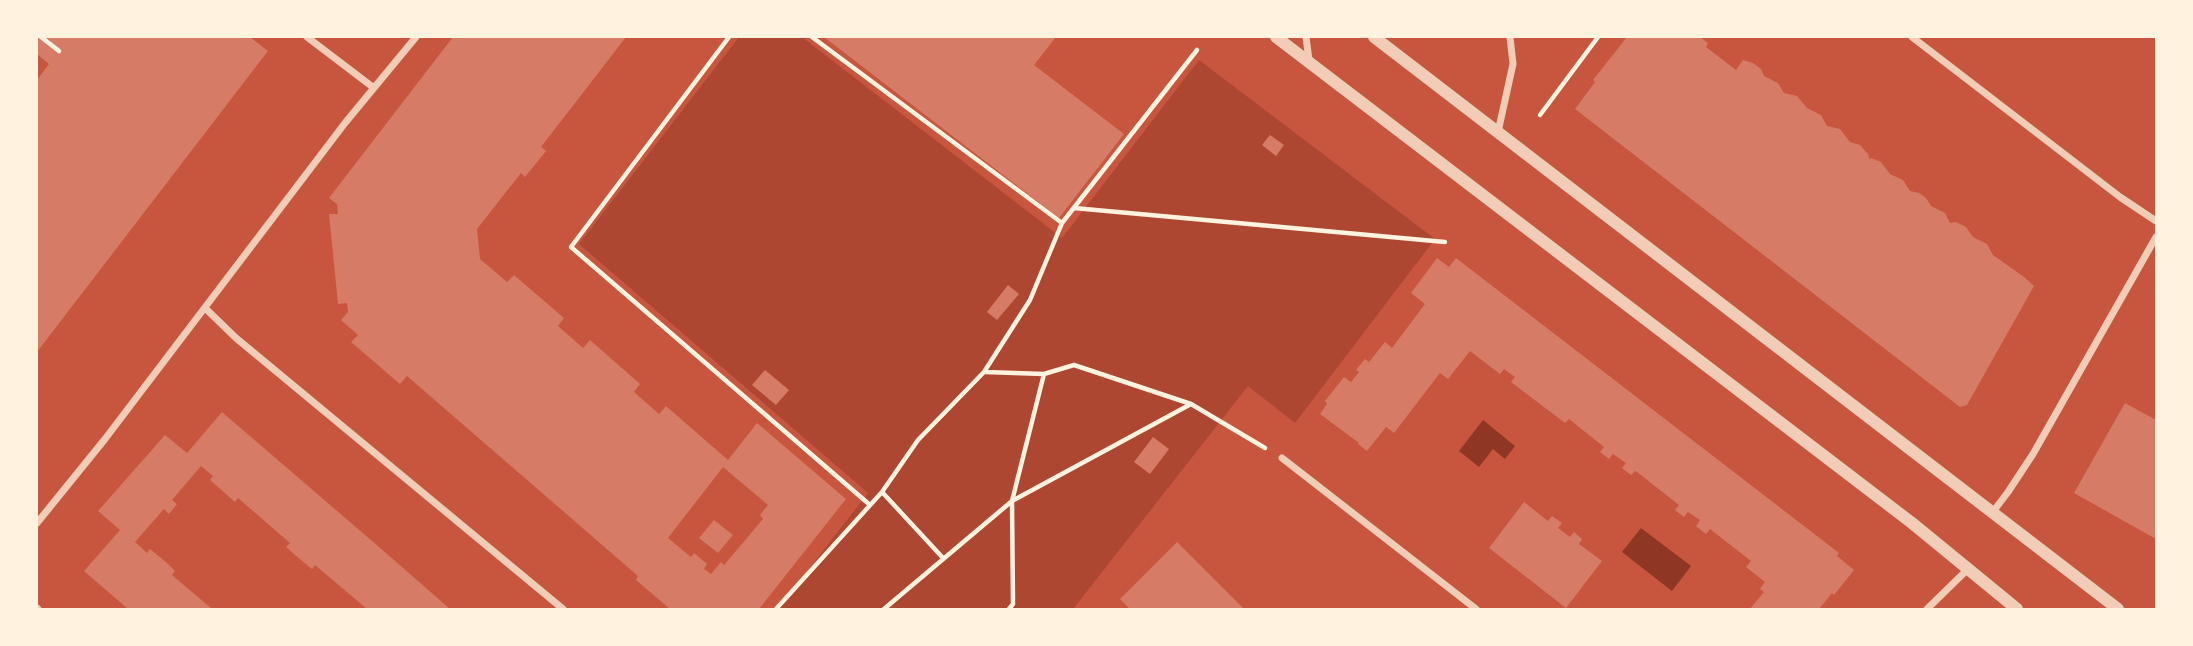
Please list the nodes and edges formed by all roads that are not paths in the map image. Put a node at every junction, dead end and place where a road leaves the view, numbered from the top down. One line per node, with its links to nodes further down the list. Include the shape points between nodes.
1 (307, 37): 9 (street)
2 (416, 37): 9 (street)
3 (1276, 37): 8 (street)
4 (1306, 37): 8 (street)
5 (1374, 37): 10 (street)
6 (1510, 37): 10 (street, via 1513,64)
7 (1912, 37): 11 (street)
8 (1309, 62): 17 (street, via 1912,523)
9 (374, 88): 13 (street)
10 (1498, 132): 15 (street)
11 (2156, 221)
12 (2156, 237): 15 (street, via 2027,463)
13 (205, 308): 16 (street); 18 (street)
14 (1282, 458): 19 (street)
15 (1992, 513): 22 (street)
16 (37, 523)
17 (1967, 570): 20 (street); 21 (street)
18 (563, 609)
19 (1476, 609)
20 (1927, 609)
21 (2017, 609)
22 (2118, 609)

